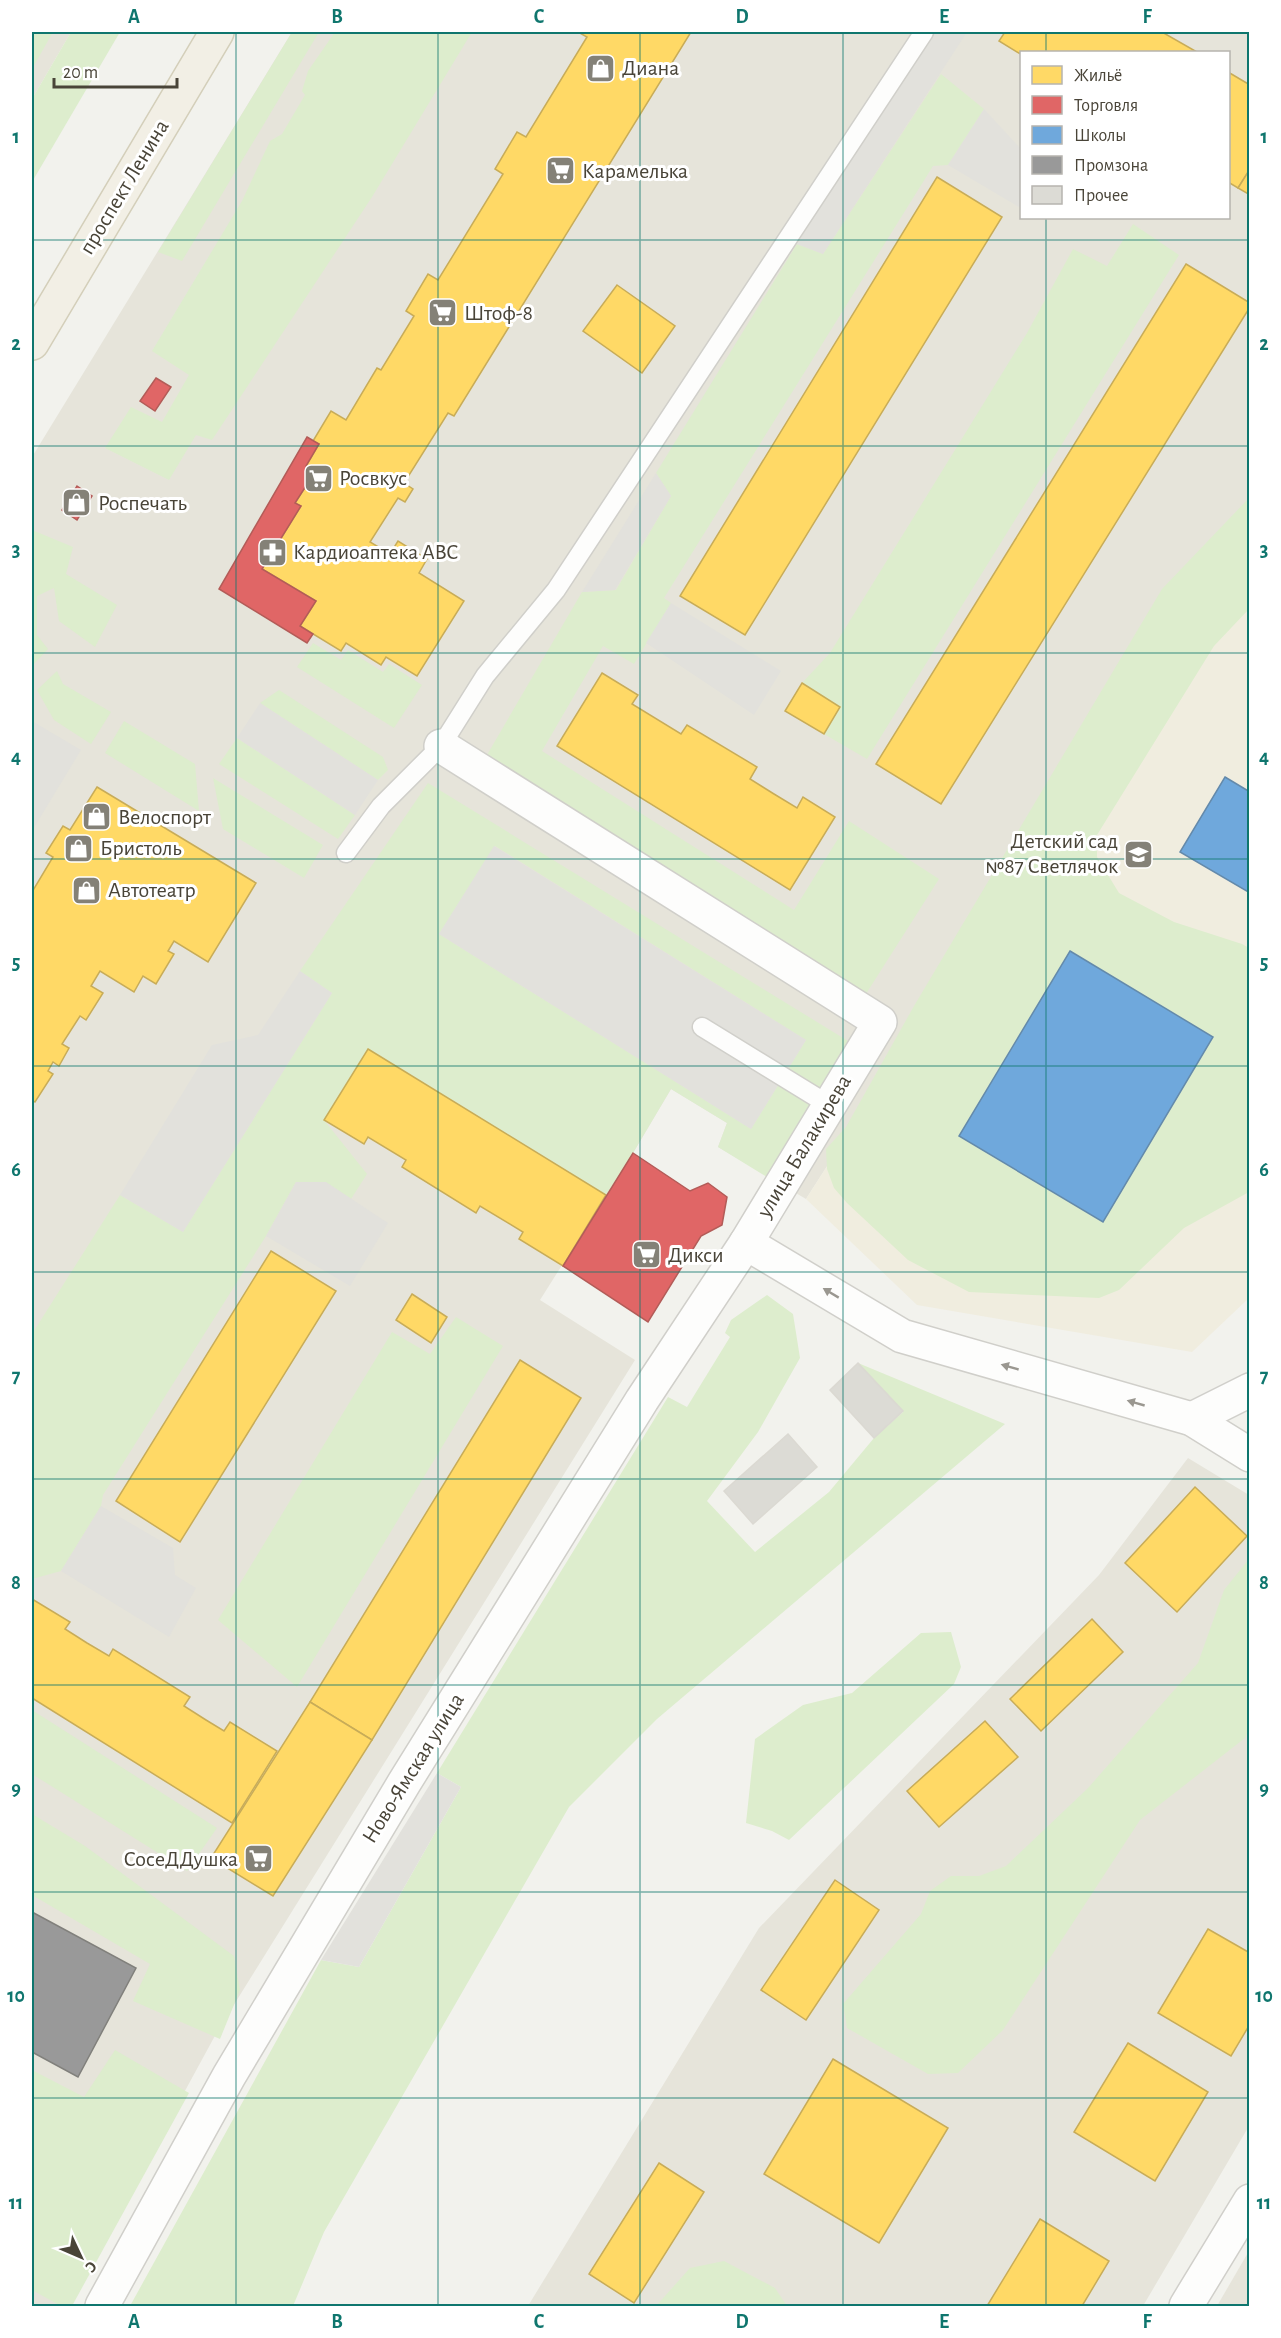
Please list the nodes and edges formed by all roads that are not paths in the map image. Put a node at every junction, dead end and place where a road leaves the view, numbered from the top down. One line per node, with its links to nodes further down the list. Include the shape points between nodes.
1 (217, 32): 3 (main road, проспект Ленина)
2 (924, 32): 4 (lane, via 556,590 485,676)
3 (32, 343)
4 (441, 746): 5 (lane, via 381,806); 7 (street, улица Балакирева, via 880,1022)
5 (346, 853)
6 (702, 1027): 7 (lane)
7 (829, 1105): 8 (street, улица Балакирева)
8 (746, 1243): 10 (street, улица Балакирева, one-way to 8, via 902,1336); 13 (street, Ново-Ямская улица, via 642,1400 319,1923 229,2076)
9 (1250, 1390): 10 (street)
10 (1192, 1419): 11 (street, улица Балакирева)
11 (1250, 1455)
12 (1250, 2201): 14 (street)
13 (102, 2307)
14 (1186, 2307)

